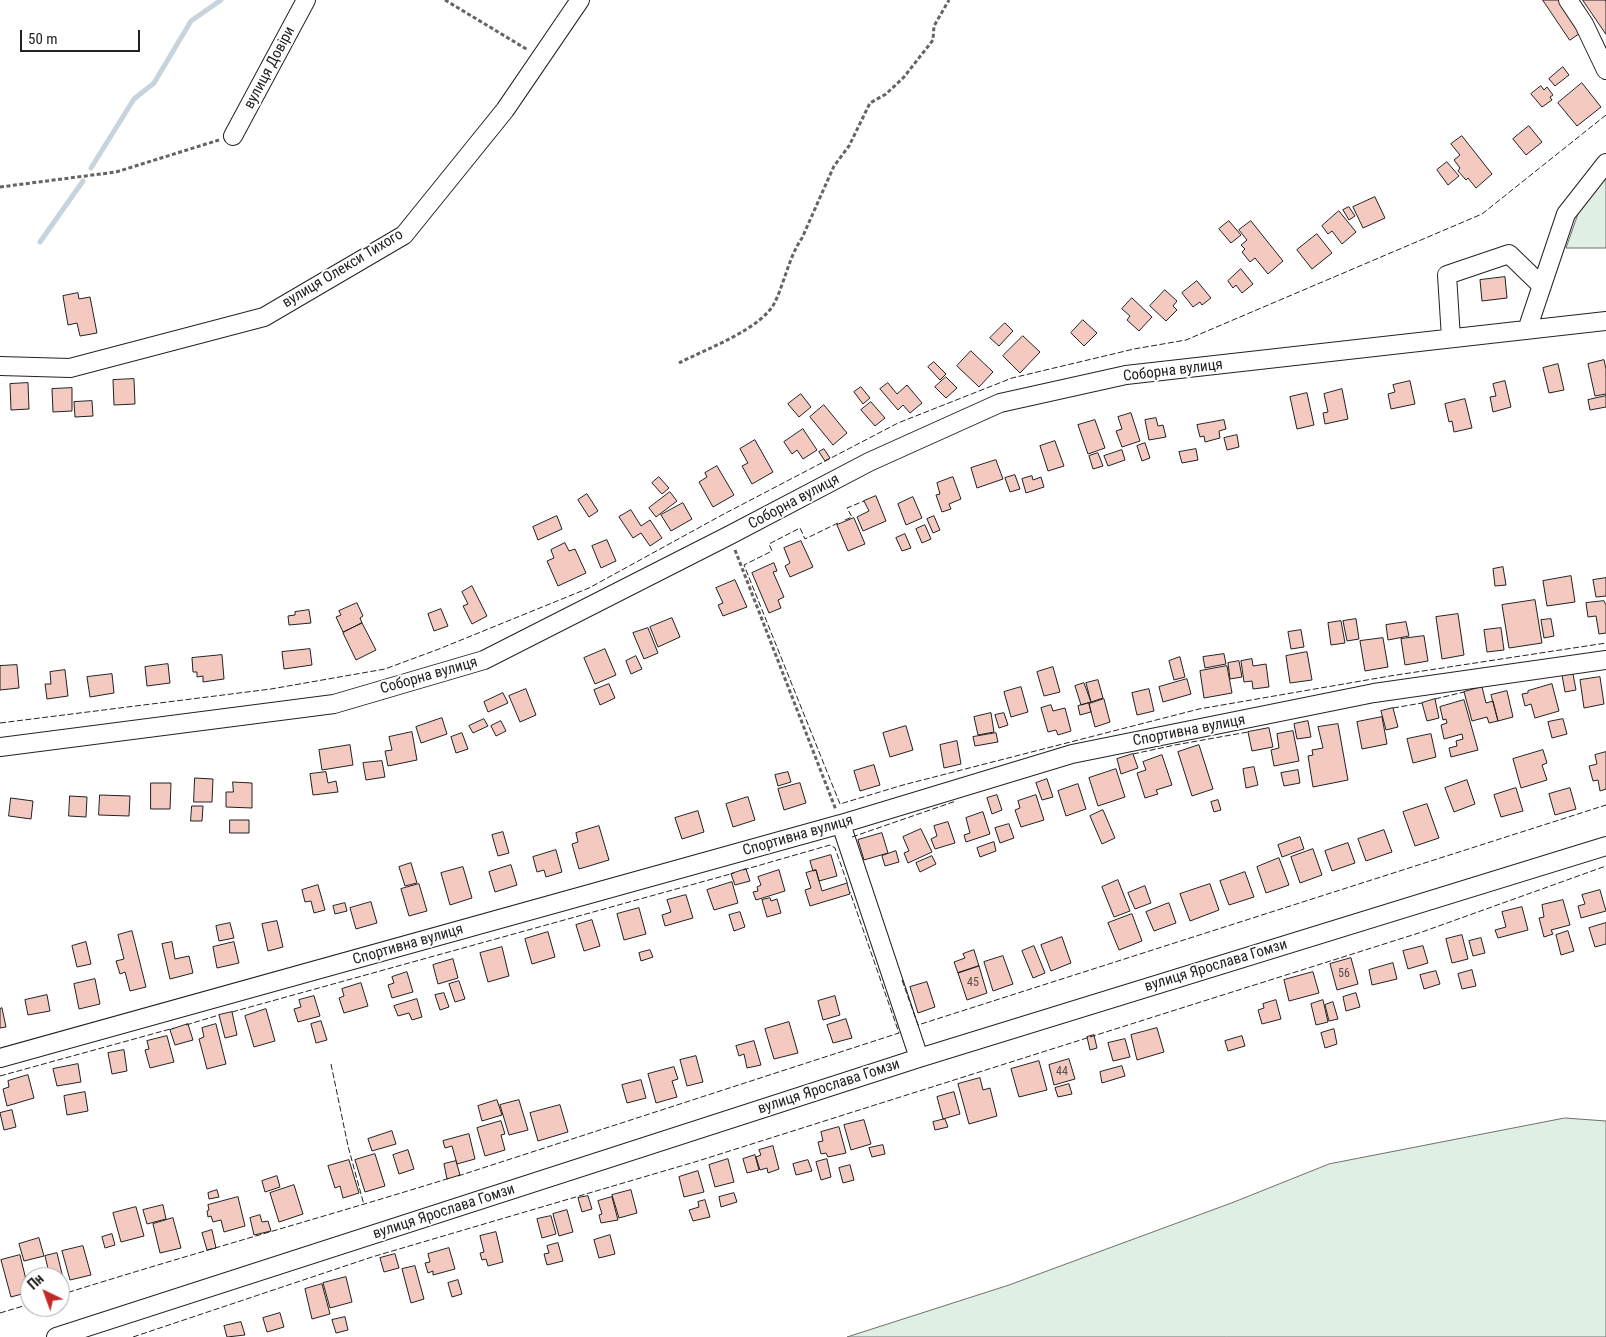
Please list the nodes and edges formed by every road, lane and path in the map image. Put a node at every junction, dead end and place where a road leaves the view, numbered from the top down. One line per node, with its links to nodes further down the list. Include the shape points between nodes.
1 (306, 0): 8 (street, вулиця Довіри)
2 (445, 0): 6 (path)
3 (580, 0): 6 (street, вулиця Олекси Тихого)
4 (949, 0): 15 (path, via 934,26 933,40 904,77 886,94 870,103 849,146 834,166 795,249 774,304 753,327)
5 (1568, 0): 7 (street, via 1584,24)
6 (541, 58): 16 (street, вулиця Олекси Тихого, via 506,110 404,235 264,317 70,368)
7 (1606, 70)
8 (233, 136): 10 (path, via 116,172)
9 (1606, 163): 11 (street, via 1566,214)
10 (0, 187)
11 (1542, 286): 13 (street); 14 (street, via 1509,254 1447,275)
12 (1606, 321): 13 (street, Соборна вулиця)
13 (1527, 330): 14 (street, Соборна вулиця)
14 (1451, 338): 17 (street, Соборна вулиця, via 1126,375 1000,404 869,462)
15 (679, 363)
16 (0, 366)
17 (730, 535): 19 (street, Соборна вулиця, via 484,660 334,704); 20 (path)
18 (1606, 660): 20 (street, Спортивна вулиця, via 1374,694 1072,754)
19 (0, 747)
20 (841, 824): 22 (street, Спортивна вулиця); 23 (street)
21 (1606, 846): 23 (street, вулиця Ярослава Гомзи)
22 (0, 1058)
23 (919, 1058): 24 (street, вулиця Ярослава Гомзи)
24 (56, 1337)

